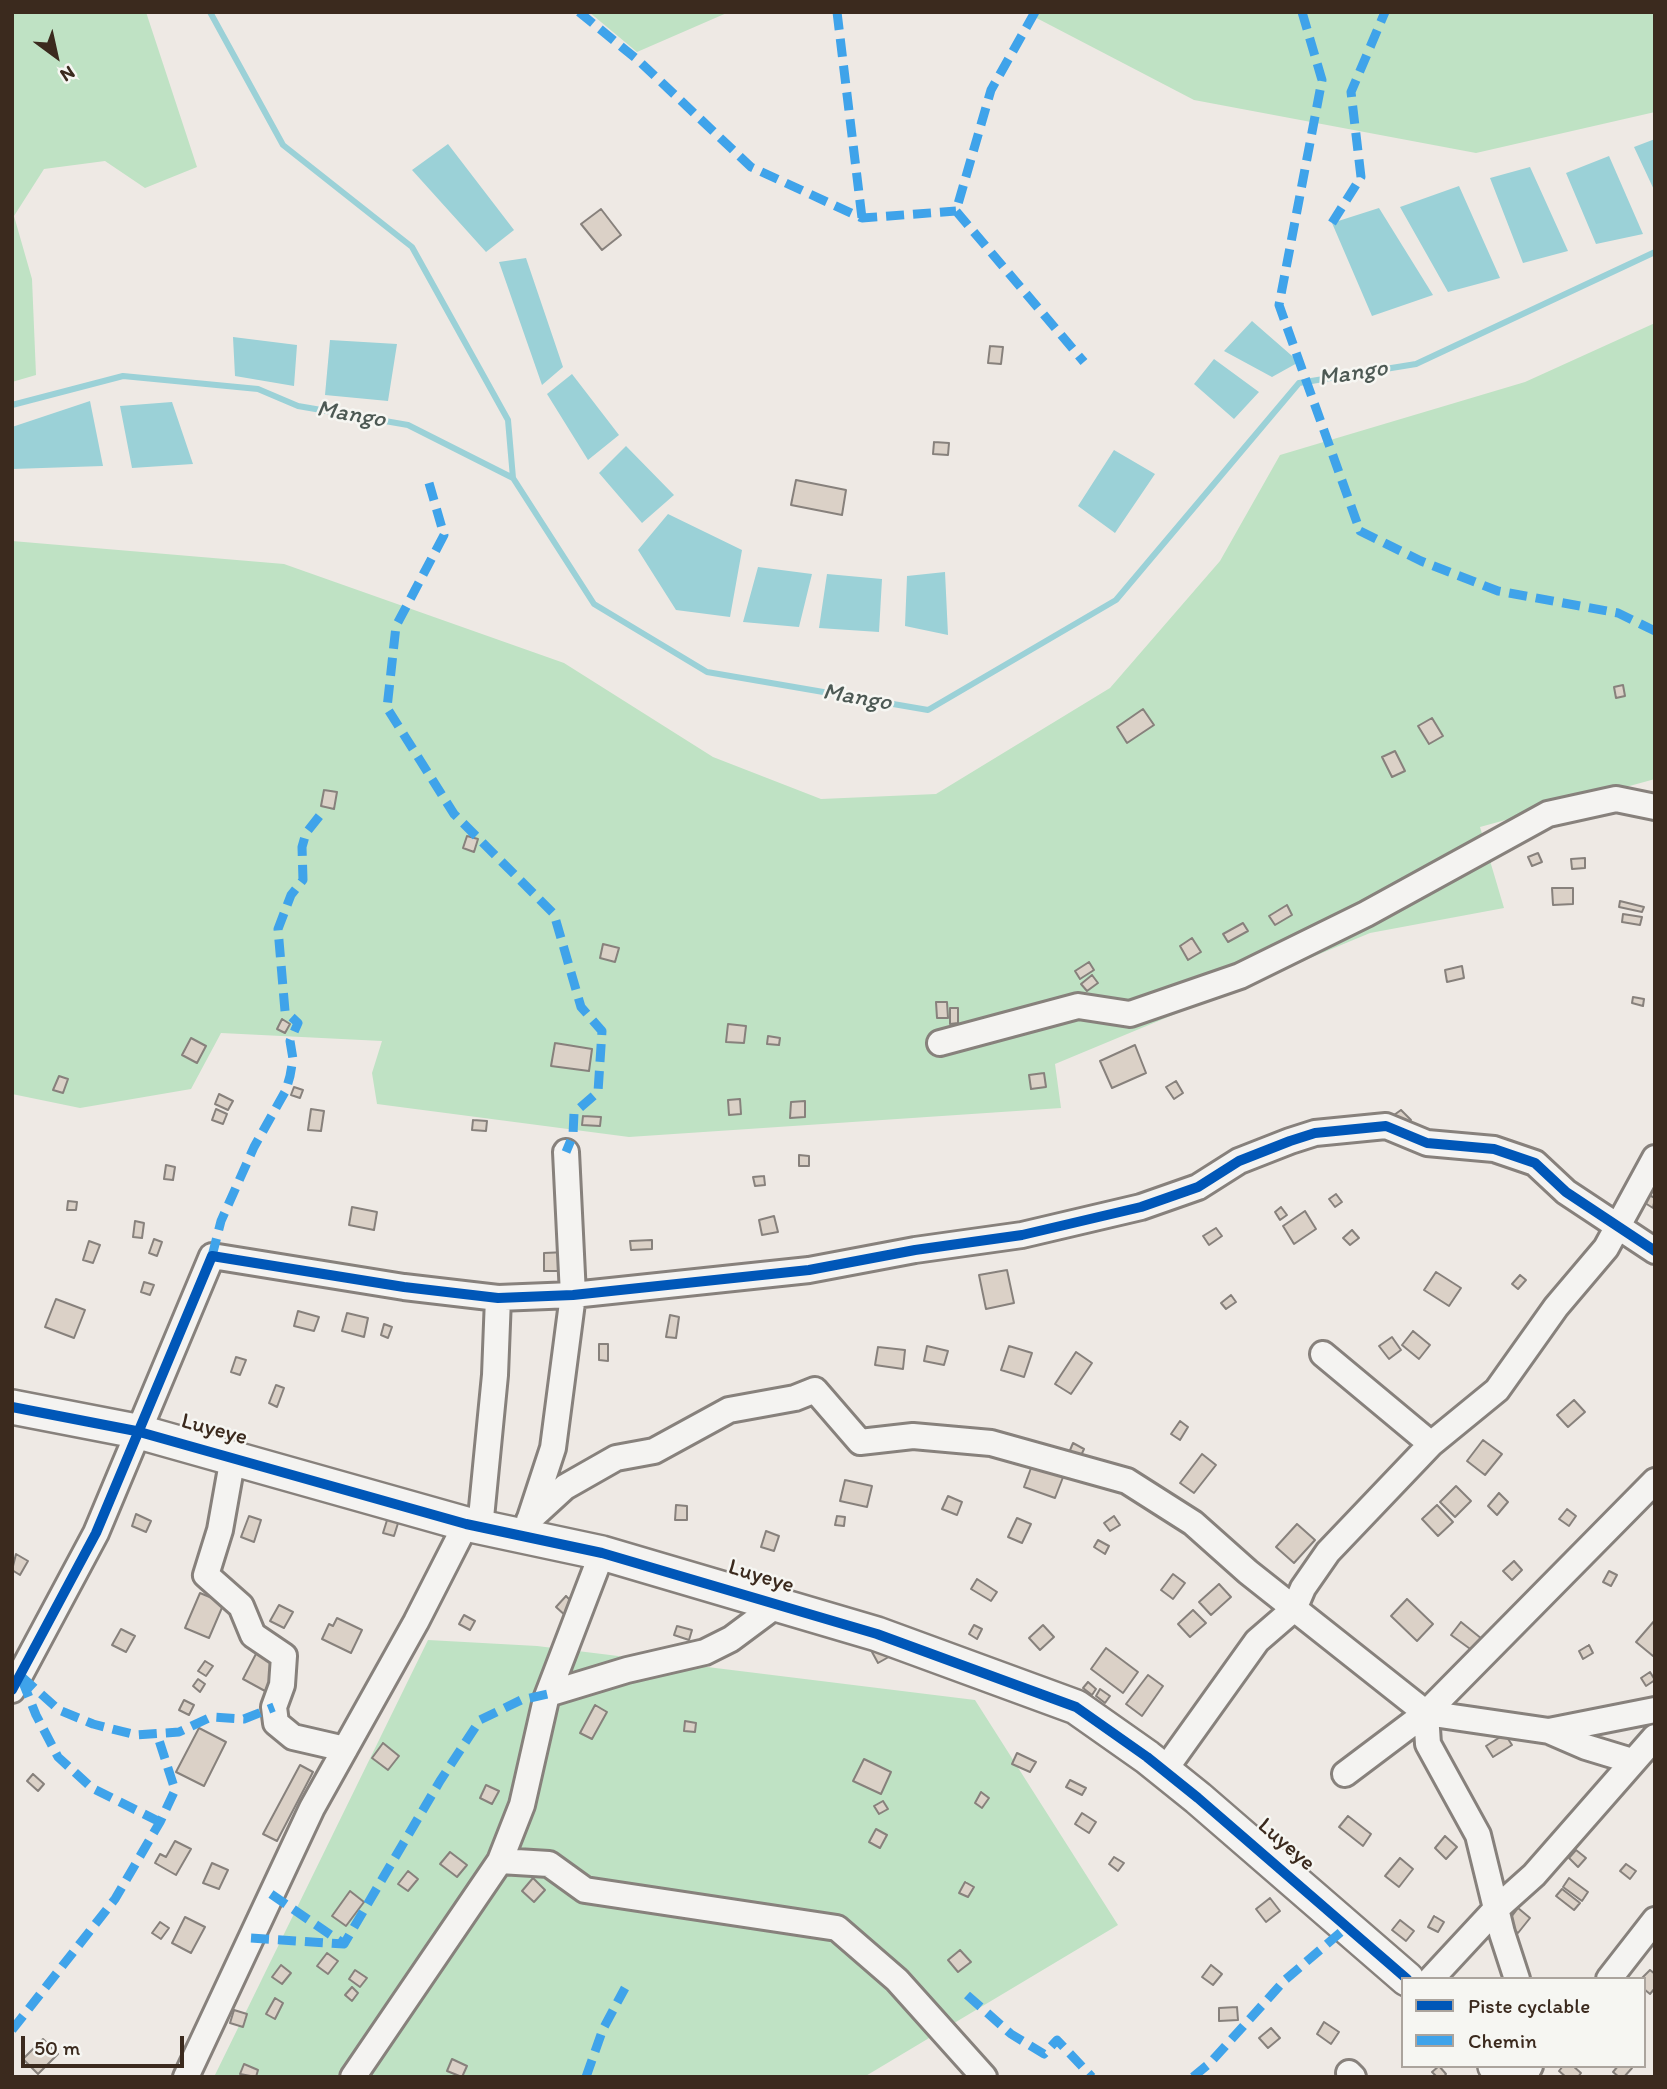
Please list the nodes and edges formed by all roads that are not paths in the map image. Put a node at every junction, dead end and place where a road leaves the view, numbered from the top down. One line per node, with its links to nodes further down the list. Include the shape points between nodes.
1 (1655, 807): 2 (street, via 1616,799 1548,814 1355,920 1240,976 1155,1006 1130,1014 1078,1006)
2 (940, 1043)
3 (566, 1152): 7 (street)
4 (1655, 1158): 5 (street)
5 (1620, 1225): 6 (street); 7 (street, via 1566,1192 1535,1163 1494,1149 1427,1143 1386,1126 1315,1133 1238,1161 1198,1187 1164,1199 1022,1235 809,1270); 12 (street, via 1497,1390)
6 (1655, 1251)
7 (573, 1295): 8 (street); 16 (street, via 553,1448)
8 (498, 1298): 11 (street, via 212,1256); 15 (street, via 495,1375)
9 (1323, 1354): 12 (street)
10 (12, 1407): 11 (street, Luyeye)
11 (136, 1432): 13 (street, Luyeye); 20 (street, via 96,1532)
12 (1431, 1444): 19 (street, via 1328,1552)
13 (233, 1457): 15 (street, Luyeye); 26 (street, via 220,1530 206,1575 241,1606 253,1634 284,1656 282,1685 274,1707 276,1723 293,1737)
14 (1655, 1481): 23 (street)
15 (473, 1526): 16 (street, Luyeye); 26 (street)
16 (525, 1529): 17 (street, Luyeye); 19 (street, via 565,1487 616,1458 654,1451 729,1410 815,1390 860,1443 913,1436 990,1443 1127,1480 1193,1523)
17 (602, 1553): 18 (street, Luyeye); 21 (street)
18 (778, 1604): 21 (street, via 731,1639 705,1651); 28 (street, Luyeye, via 877,1634 1076,1707)
19 (1294, 1609): 23 (street); 28 (street, via 1257,1641)
20 (12, 1690)
21 (548, 1695): 30 (street, via 522,1805)
22 (1655, 1710): 24 (street)
23 (1426, 1713): 24 (street); 29 (street); 31 (street, via 1427,1744 1478,1835)
24 (1549, 1731): 27 (street)
25 (1655, 1737): 27 (street)
26 (345, 1749): 37 (street, via 312,1808)
27 (1632, 1761): 31 (street, via 1534,1875)
28 (1164, 1771): 33 (street, Luyeye)
29 (1345, 1774)
30 (500, 1861): 38 (street); 39 (street, via 548,1864 585,1890 837,1928 897,1980)
31 (1496, 1909): 34 (street); 35 (street)
32 (1655, 1920): 36 (street)
33 (1405, 1977)
34 (1434, 1977)
35 (1516, 1977)
36 (1611, 1977)
37 (186, 2077)
38 (353, 2077)
39 (984, 2077)

